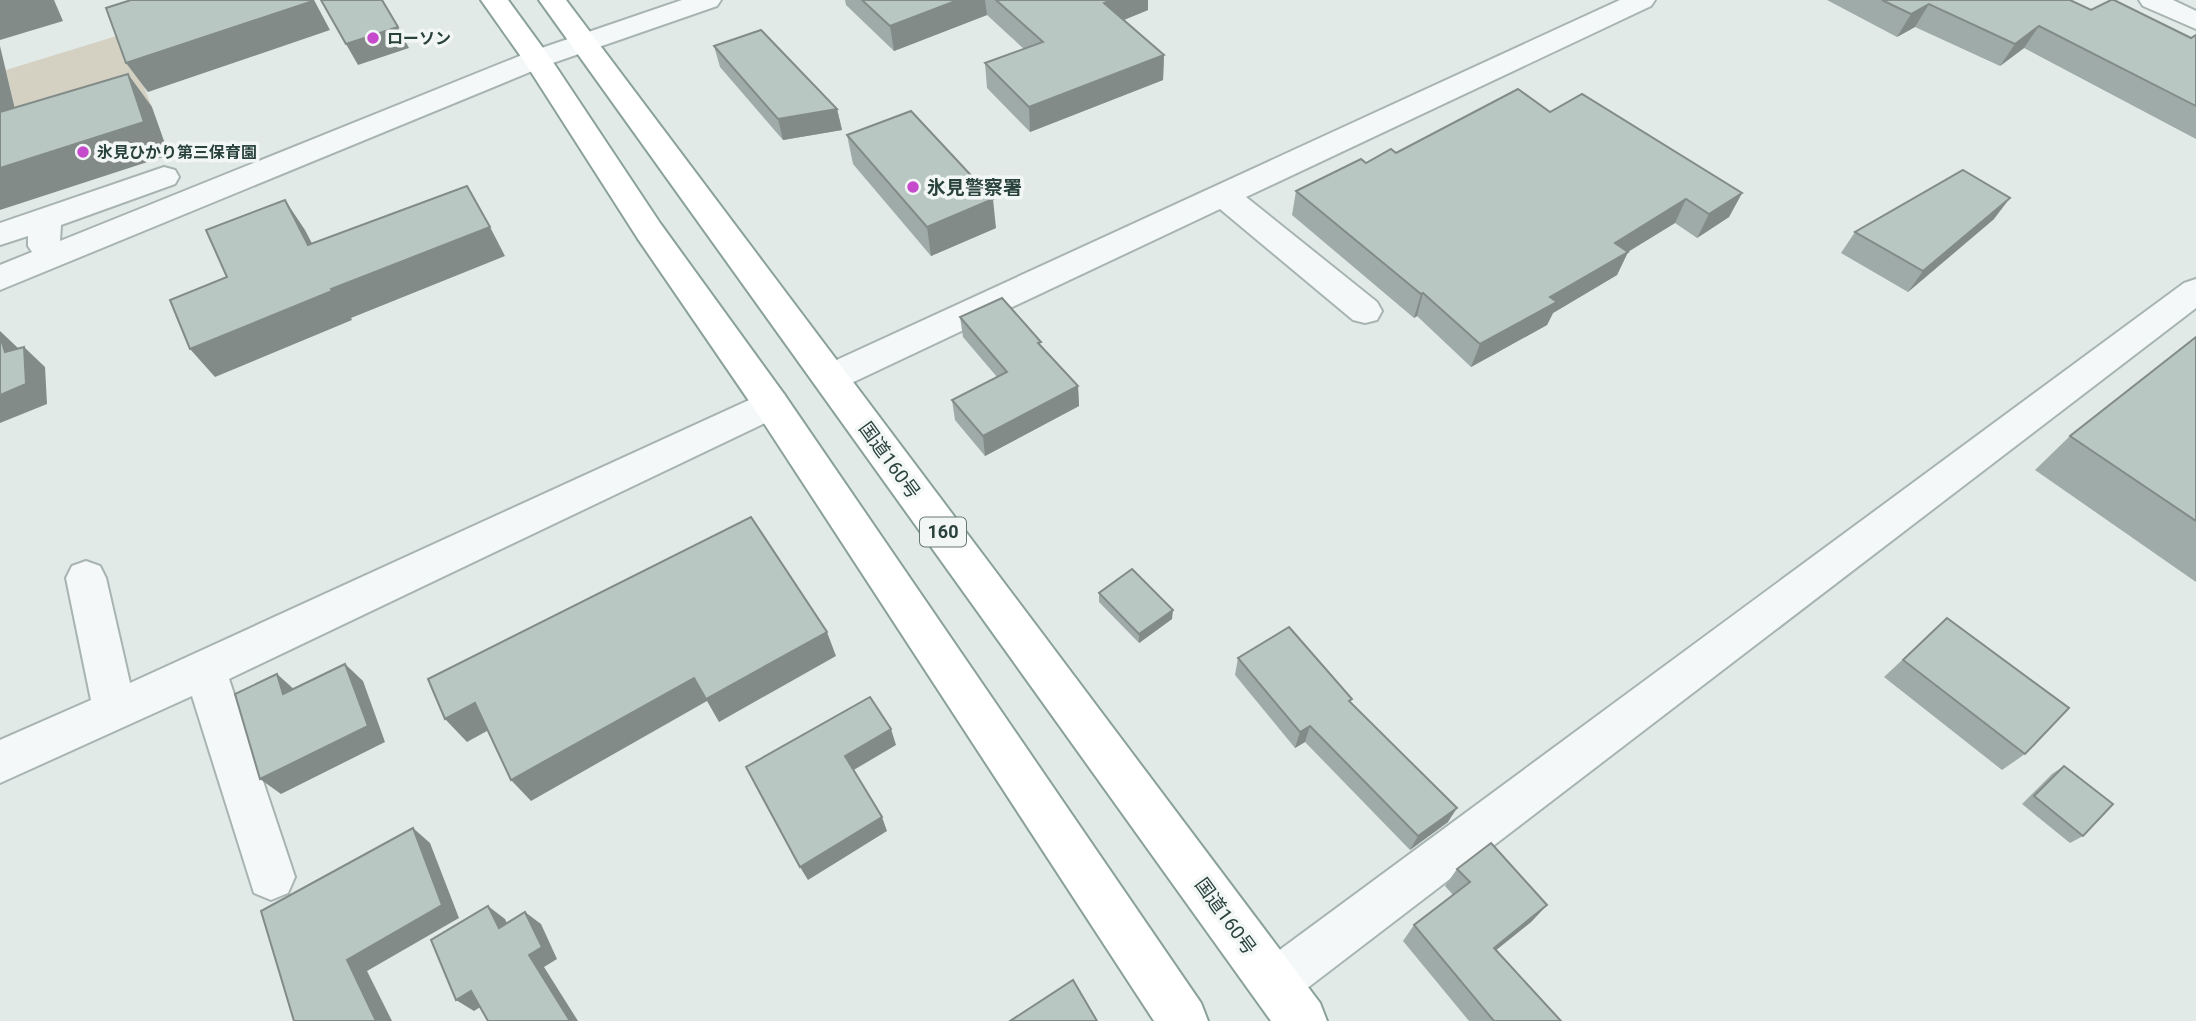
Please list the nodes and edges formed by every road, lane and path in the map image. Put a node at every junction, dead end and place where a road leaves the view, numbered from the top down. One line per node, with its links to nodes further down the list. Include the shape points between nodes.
1 (494, 0): 8 (highway)
2 (552, 0): 7 (highway, 国道160号 / 160)
3 (708, 0): 7 (street)
4 (1642, 0): 10 (street)
5 (2152, 0): 6 (street)
6 (2196, 21)
7 (585, 42): 8 (street); 17 (highway, 国道160号 / 160)
8 (537, 59): 13 (street); 18 (highway, via 649,231)
9 (163, 177): 11 (street)
10 (1223, 195): 16 (street); 17 (street)
11 (45, 219): 12 (street); 13 (street)
12 (0, 234)
13 (43, 260): 14 (street)
14 (0, 278)
15 (2196, 291): 24 (street)
16 (1365, 311)
17 (830, 378): 24 (highway, 国道160号 / 160)
18 (771, 404): 20 (street); 25 (highway)
19 (86, 578): 21 (street)
20 (205, 670): 21 (street); 23 (street)
21 (116, 710): 22 (street)
22 (0, 762)
23 (271, 877)
24 (1276, 982): 26 (highway, 国道160号 / 160)
25 (1182, 1021)
26 (1302, 1021)

